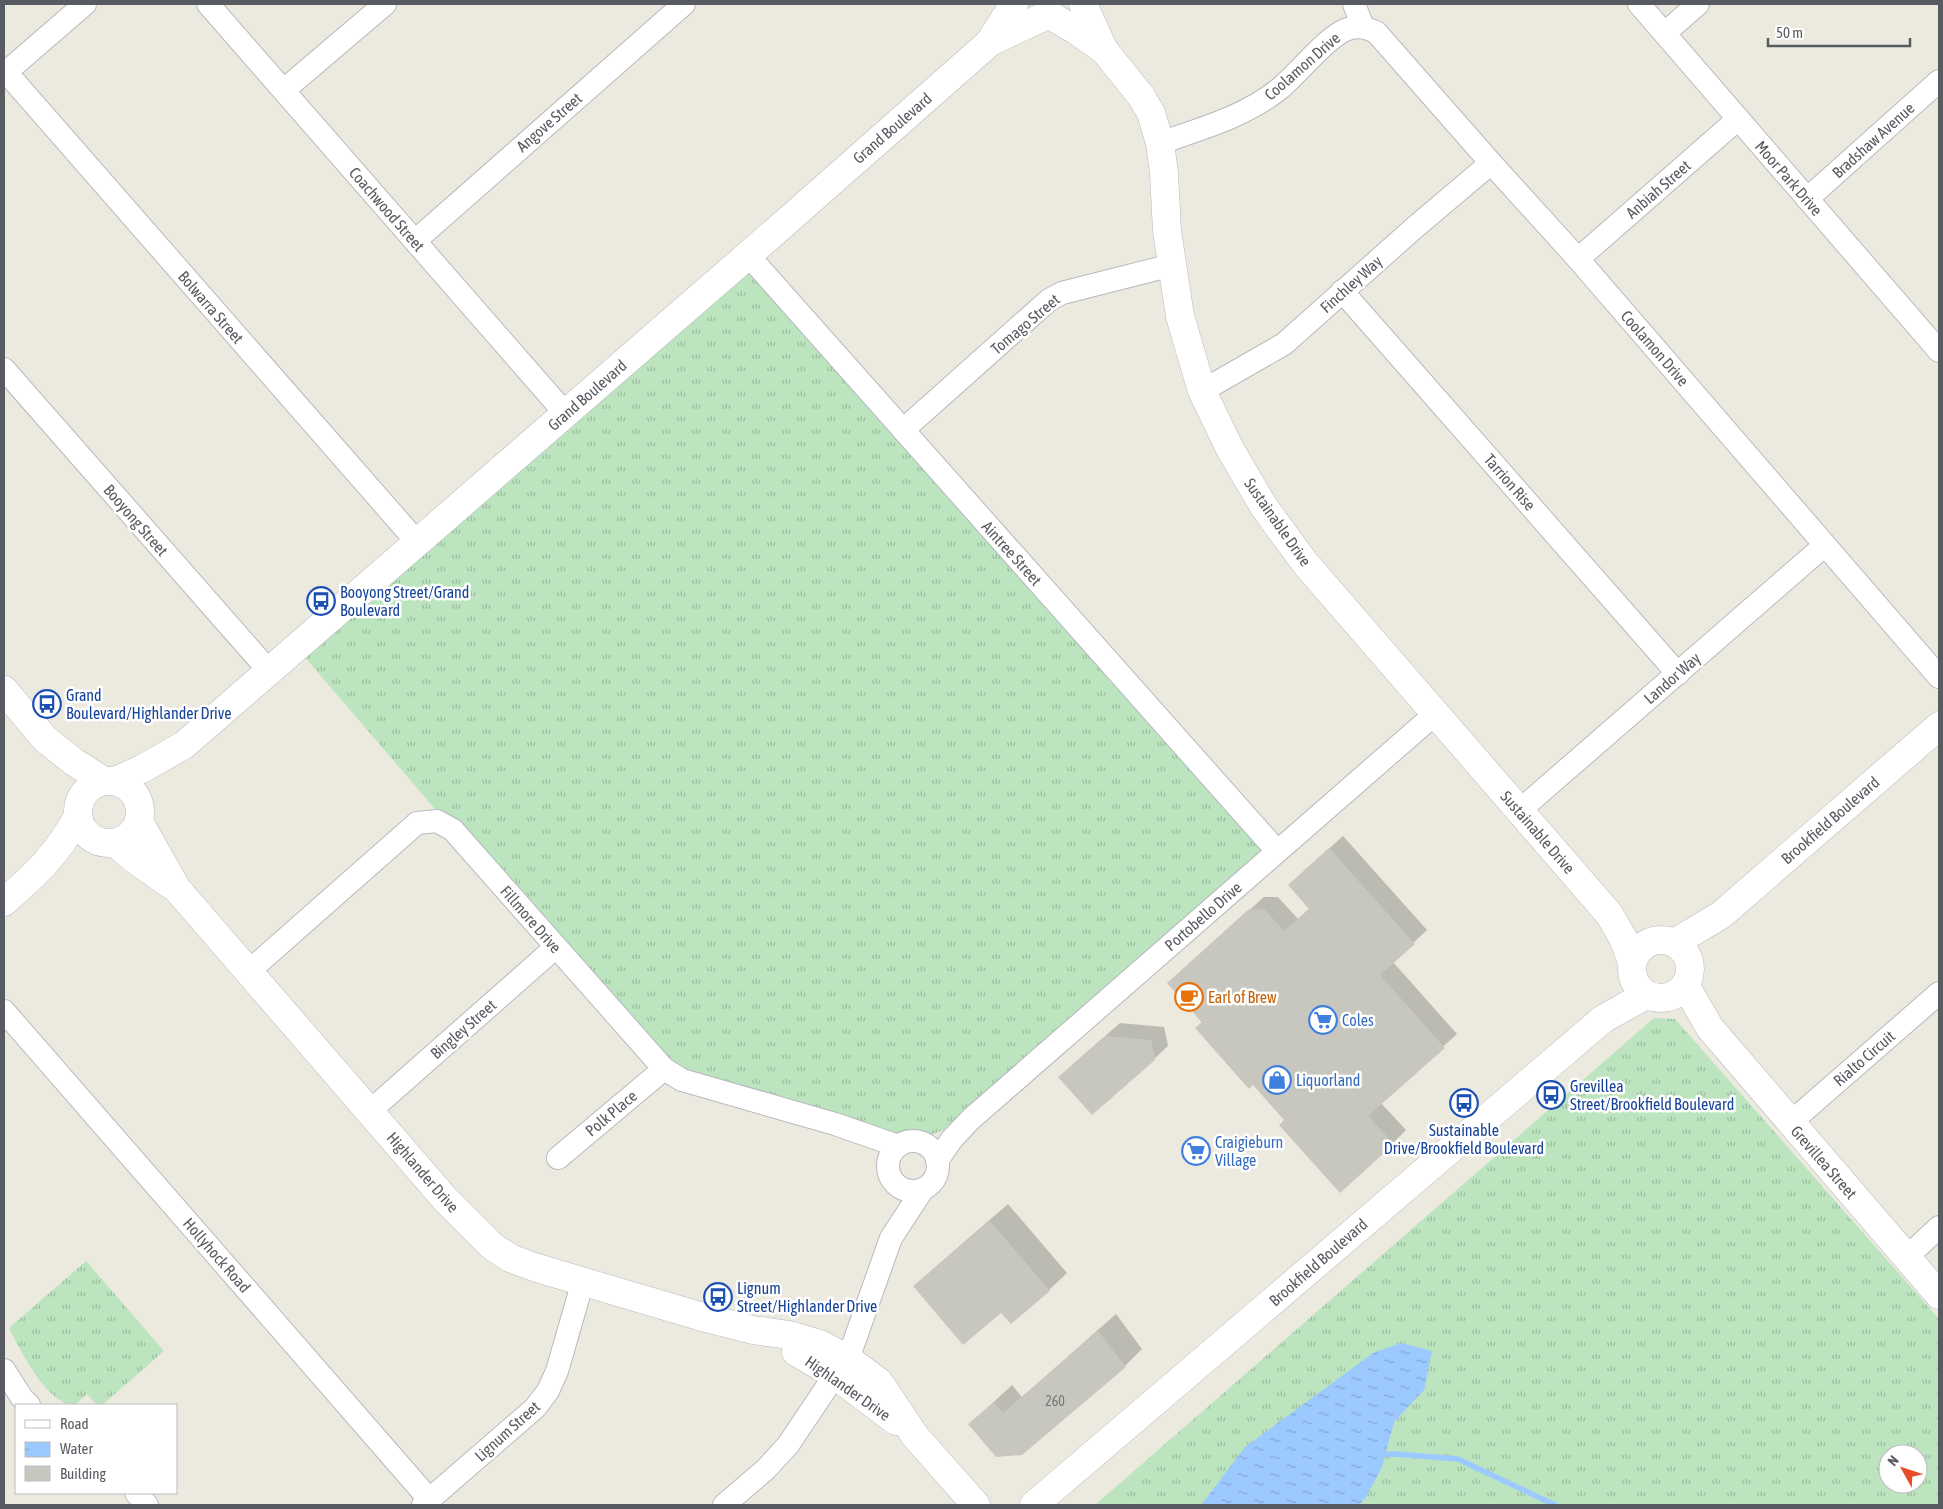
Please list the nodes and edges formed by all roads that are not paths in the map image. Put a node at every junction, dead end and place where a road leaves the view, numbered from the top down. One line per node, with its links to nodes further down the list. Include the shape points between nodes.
1 (85, 4): 16 (street)
2 (208, 4): 18 (street, Coachwood Street)
3 (385, 4): 18 (street)
4 (684, 4): 23 (street, Angove Street)
5 (1014, 4): 14 (street, Grand Boulevard)
6 (1076, 4): 11 (street, Grand Boulevard, via 1062,15)
7 (1084, 4): 15 (street, Sustainable Drive)
8 (1354, 4): 12 (street, Coolamon Drive)
9 (1639, 4): 13 (street, Moor Park Drive)
10 (1698, 4): 13 (street)
11 (1042, 12): 14 (street, Grand Boulevard); 15 (street, Sustainable Drive)
12 (1362, 27): 20 (street, Coolamon Drive, via 1338,34 1279,90 1254,106); 21 (street, Coolamon Drive, via 1382,38)
13 (1665, 34): 19 (street, Moor Park Drive)
14 (988, 43): 24 (street, Grand Boulevard)
15 (1104, 50): 20 (street, Sustainable Drive, via 1141,96 1151,113)
16 (5, 73): 33 (street, Bolwarra Street)
17 (1939, 81): 22 (street, Bradshaw Avenue)
18 (284, 90): 23 (street, Coachwood Street)
19 (1738, 119): 22 (street, Moor Park Drive); 25 (street, Anbiah Street)
20 (1160, 144): 26 (street, Sustainable Drive)
21 (1491, 163): 25 (street, Coolamon Drive); 27 (street, Finchley Way)
22 (1807, 199): 28 (street, Moor Park Drive)
23 (415, 241): 31 (street, Coachwood Street)
24 (748, 255): 31 (street, Grand Boulevard); 32 (street, Aintree Street)
25 (1578, 259): 34 (street, Coolamon Drive)
26 (1172, 265): 30 (street, Sustainable Drive, via 1180,316); 32 (street, Tomago Street, via 1062,293 1049,300)
27 (1342, 291): 30 (street, Finchley Way, via 1284,344); 36 (street, Tarrion Rise)
28 (1939, 350)
29 (4, 369): 35 (street, Booyong Street)
30 (1202, 391): 39 (street, Sustainable Drive, via 1230,449 1264,507 1305,563)
31 (565, 413): 33 (street, Grand Boulevard)
32 (903, 430): 48 (street, Aintree Street)
33 (417, 542): 35 (street, Grand Boulevard)
34 (1825, 545): 36 (street, Landor Way); 37 (street, Coolamon Drive)
35 (269, 671): 42 (street, Grand Boulevard)
36 (1678, 674): 45 (street, Landor Way)
37 (1939, 677)
38 (4, 690): 41 (street)
39 (1435, 714): 45 (street, Sustainable Drive); 48 (street, Portobello Drive)
40 (1939, 726): 53 (street, Brookfield Boulevard)
41 (45, 739): 43 (street, via 74,762); 44 (street, via 62,768)
42 (184, 745): 43 (street, Grand Boulevard, via 142,769); 46 (street, Grand Boulevard, via 155,785)
43 (109, 781): 44 (street, via 87,789 81,797); 46 (street, via 132,789 138,797)
44 (78, 811): 47 (street, via 80,825 92,839); 49 (street, via 69,833)
45 (1519, 811): 53 (street, Sustainable Drive, via 1609,914 1623,938)
46 (140, 819): 47 (street, via 135,831); 50 (street, Highlander Drive)
47 (113, 843): 49 (street, via 86,849); 50 (street, Highlander Drive)
48 (1277, 852): 59 (street, Portobello Drive)
49 (41, 870): 51 (street)
50 (177, 889): 54 (street, Highlander Drive)
51 (4, 902)
52 (556, 947): 54 (street, Fillmore Drive, via 453,830 437,821 417,823); 57 (street, Fillmore Drive); 58 (street, Bingley Street)
53 (1660, 970): 60 (street, Grevillea Street); 80 (street, Brookfield Boulevard)
54 (248, 972): 58 (street, Highlander Drive)
55 (1939, 993): 60 (street, Rialto Circuit)
56 (4, 1012): 76 (street, Hollyhock Road)
57 (664, 1069): 61 (street, Fillmore Drive, via 682,1080); 63 (street, Polk Place)
58 (370, 1111): 70 (street, Highlander Drive, via 446,1200 492,1246 510,1258)
59 (971, 1119): 62 (street, Portobello Drive); 64 (street, Portobello Drive)
60 (1790, 1123): 69 (street, Grevillea Street)
61 (836, 1124): 62 (street, Fillmore Drive); 65 (street, via 864,1145)
62 (906, 1144): 64 (street, via 921,1143); 65 (street, via 892,1152)
63 (558, 1158)
64 (937, 1161): 66 (street, via 935,1177)
65 (891, 1175): 66 (street, via 907,1191); 68 (street)
66 (923, 1189): 68 (street)
67 (1939, 1228): 69 (street)
68 (890, 1238): 72 (street)
69 (1907, 1257): 71 (street, Grevillea Street)
70 (583, 1282): 72 (street, Highlander Drive, via 752,1330 816,1362); 76 (street, Lignum Street, via 548,1391 535,1408)
71 (1939, 1295)
72 (841, 1367): 78 (street, via 788,1445); 79 (street, Highlander Drive, via 915,1436)
73 (4, 1370): 74 (street)
74 (28, 1404)
75 (137, 1494): 77 (street)
76 (426, 1502)
77 (147, 1505)
78 (724, 1505)
79 (976, 1505)
80 (1034, 1505)

